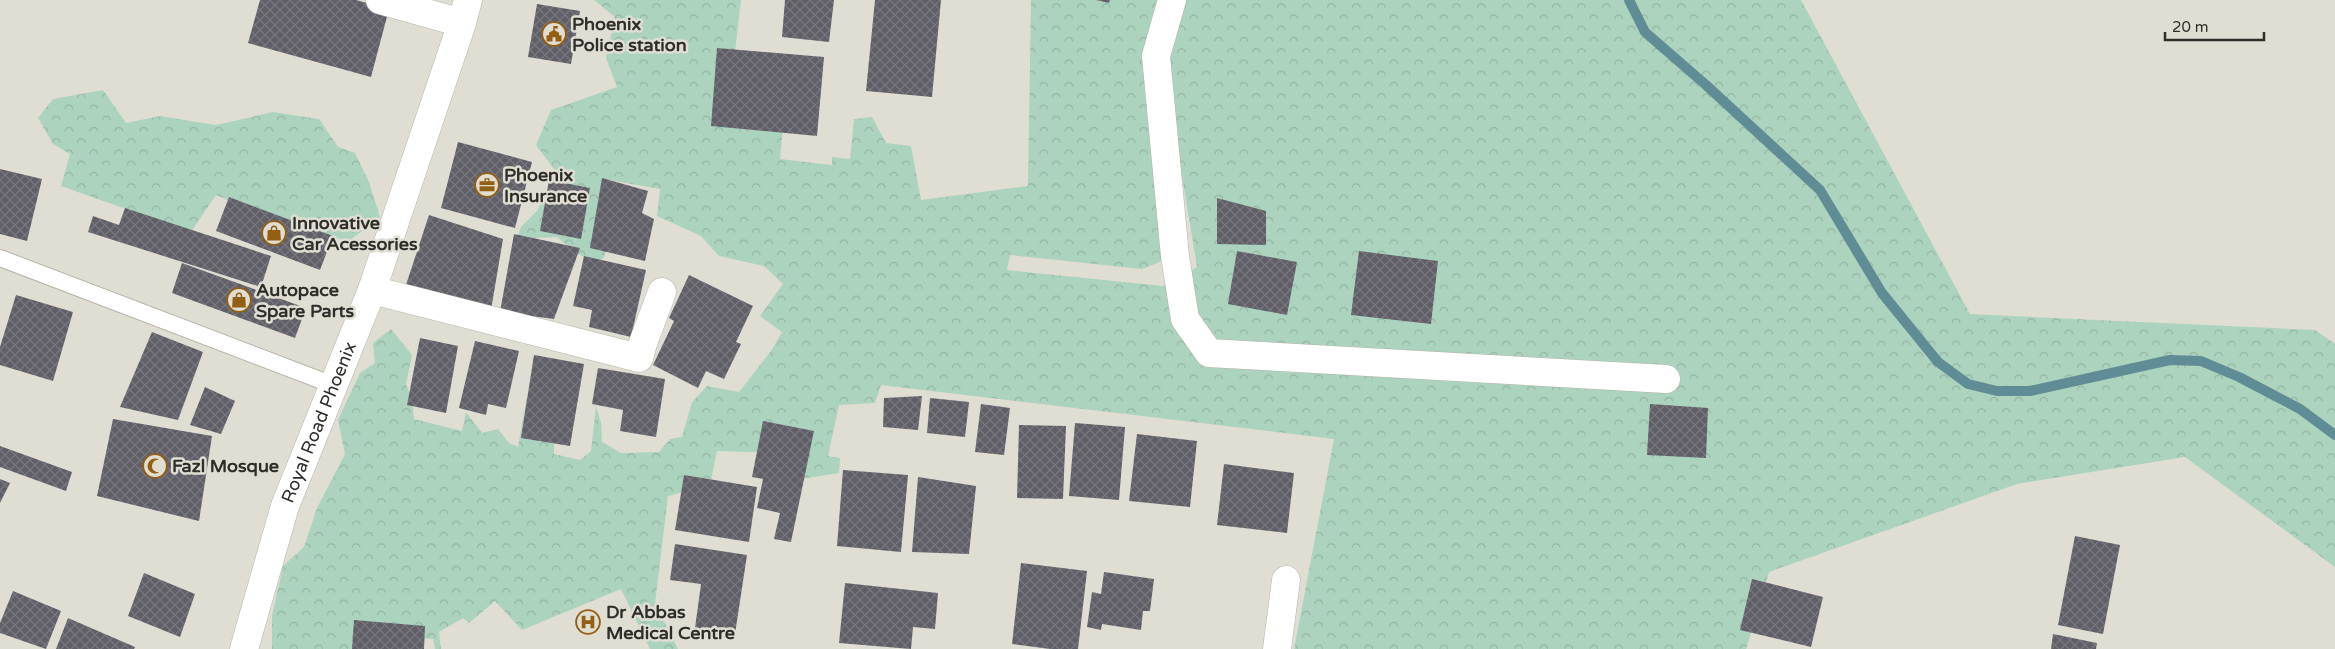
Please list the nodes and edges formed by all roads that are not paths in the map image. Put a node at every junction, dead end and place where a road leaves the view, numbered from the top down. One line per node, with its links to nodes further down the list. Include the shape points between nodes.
1 (380, 0): 3 (street)
2 (1172, 0): 7 (street, via 1156,56 1175,256 1185,319 1209,352)
3 (465, 11): 5 (street, Royal Road Phoenix)
4 (0, 258): 8 (lane)
5 (372, 290): 6 (street, via 639,358); 8 (street, Royal Road Phoenix)
6 (662, 292)
7 (1666, 379)
8 (333, 385): 10 (street, Royal Road Phoenix, via 285,506)
9 (1286, 580): 11 (street)
10 (244, 649)
11 (1277, 649)

